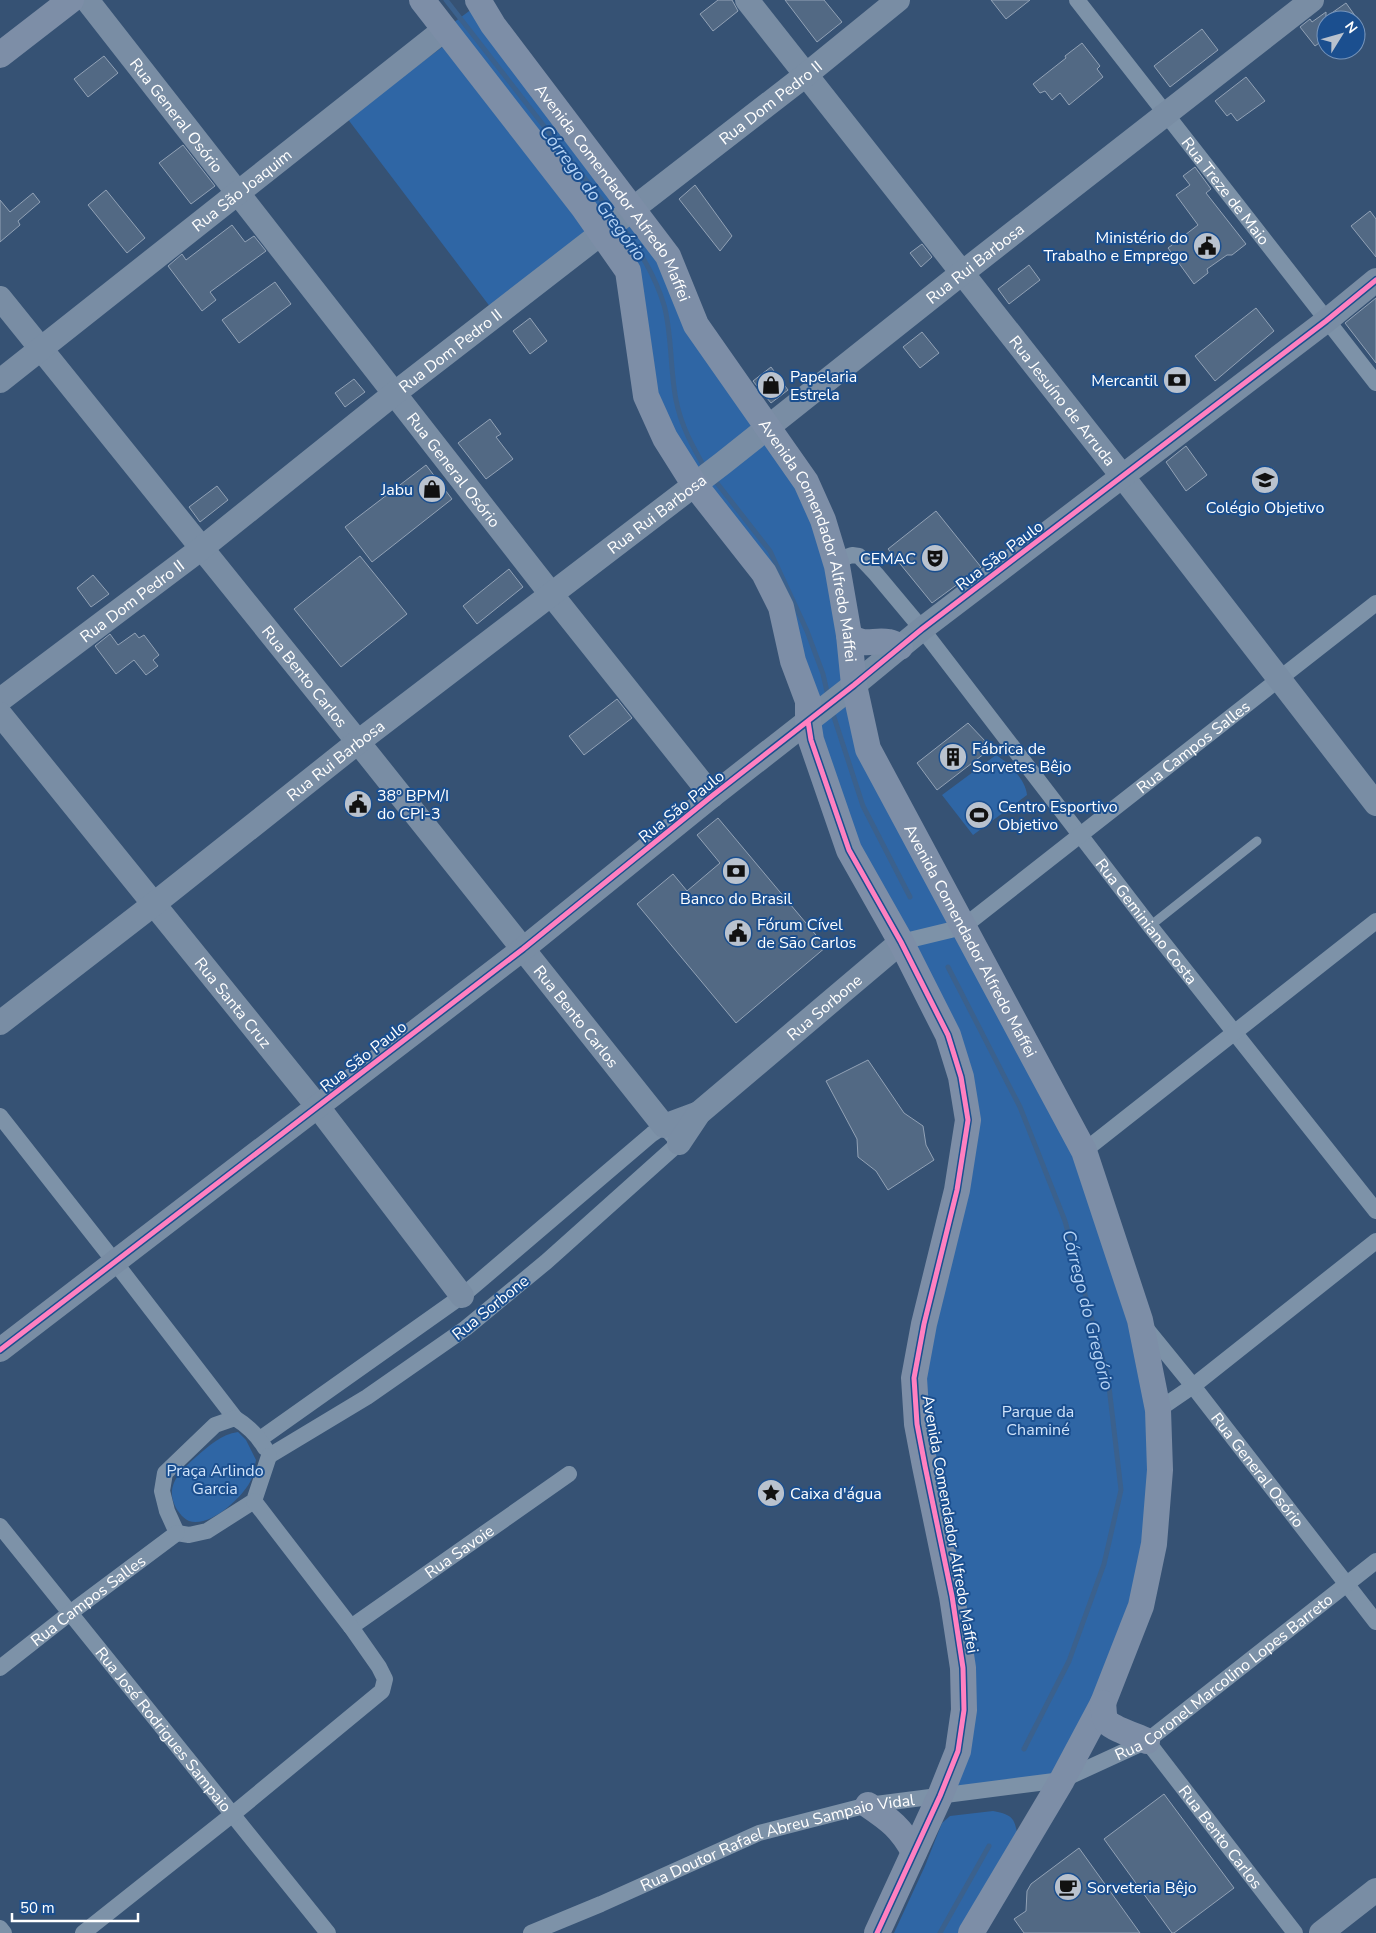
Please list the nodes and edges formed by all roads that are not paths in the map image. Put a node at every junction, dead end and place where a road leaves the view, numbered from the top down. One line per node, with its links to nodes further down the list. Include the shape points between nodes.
1 (71, 0): 9 (main road)
2 (87, 0): 12 (street, Rua General Osório)
3 (422, 0): 8 (main road)
4 (747, 0): 10 (street, Rua Jesuíno de Arruda)
5 (898, 0): 10 (street, Rua Dom Pedro II)
6 (1077, 0): 11 (street, Rua Treze de Maio)
7 (1312, 0): 11 (street, Rua Rui Barbosa)
8 (468, 11): 12 (street, Rua São Joaquim); 13 (main road, Avenida Comendador Alfredo Maffei, via 493,25); 13 (main road, via 583,207)
9 (0, 56)
10 (807, 74): 13 (street, Rua Dom Pedro II); 14 (street, Rua Jesuíno de Arruda)
11 (1166, 114): 14 (street, Rua Rui Barbosa); 17 (street, Rua Treze de Maio)
12 (238, 194): 18 (street, Rua São Joaquim); 21 (street, Rua General Osório)
13 (617, 221): 21 (street, Rua Dom Pedro II); 22 (main road, Avenida Comendador Alfredo Maffei, via 668,256 696,325); 24 (main road, Avenida Comendador Alfredo Maffei, via 628,271 646,396 665,438)
14 (962, 273): 22 (street, Rua Rui Barbosa); 23 (street, Rua Jesuíno de Arruda)
15 (1376, 280): 17 (street, Rua São Paulo)
16 (0, 298): 18 (street, Rua Bento Carlos)
17 (1326, 321): 20 (street, Rua Treze de Maio); 23 (street, Rua São Paulo)
18 (42, 349): 19 (street, Rua São Joaquim); 25 (street, Rua Bento Carlos)
19 (0, 382)
20 (1376, 383)
21 (395, 393): 25 (street, Rua Dom Pedro II); 27 (street, Rua General Osório)
22 (767, 426): 24 (street, Rua Rui Barbosa); 26 (main road, Avenida Comendador Alfredo Maffei, via 806,482 823,520)
23 (1123, 477): 29 (street, Rua São Paulo); 32 (street, Rua Jesuíno de Arruda)
24 (696, 482): 27 (street, Rua Rui Barbosa); 36 (main road, Avenida Comendador Alfredo Maffei, via 764,573 781,607 793,661)
25 (202, 548): 34 (street, Rua Dom Pedro II); 37 (street, Rua Bento Carlos)
26 (837, 566): 29 (street, Rua Geminiano Costa, via 842,559 858,556); 30 (main road, Avenida Comendador Alfredo Maffei)
27 (551, 594): 37 (street, Rua Rui Barbosa); 38 (street, Rua General Osório)
28 (1376, 602): 32 (street, Rua Campos Salles)
29 (922, 629): 31 (street, Rua São Paulo); 40 (street, Rua Geminiano Costa)
30 (849, 635): 31 (main road, via 854,640 888,642); 33 (main road, Avenida Comendador Alfredo Maffei)
31 (900, 647): 33 (street, Rua São Paulo)
32 (1278, 679): 39 (street, Rua Jesuíno de Arruda); 40 (street, Rua Campos Salles)
33 (848, 689): 36 (street, Rua São Paulo); 45 (main road, Avenida Comendador Alfredo Maffei, via 868,749)
34 (0, 700)
35 (0, 714): 42 (street, Rua Santa Cruz)
36 (811, 718): 38 (street, Rua São Paulo); 46 (main road, Avenida Comendador Alfredo Maffei, via 811,740 849,850)
37 (358, 742): 42 (street, Rua Rui Barbosa); 47 (street, Rua Bento Carlos)
38 (712, 796): 47 (street, Rua São Paulo)
39 (1376, 804)
40 (1081, 835): 44 (street, Rua Geminiano Costa); 45 (street, Rua Campos Salles)
41 (1257, 842): 44 (lane)
42 (154, 904): 48 (street, Rua Rui Barbosa); 50 (street, Rua Santa Cruz)
43 (1376, 921): 49 (street)
44 (1150, 926): 49 (street, Rua Geminiano Costa)
45 (963, 927): 46 (street, Rua Sorbone); 53 (main road, Avenida Comendador Alfredo Maffei)
46 (901, 942): 52 (street, Rua Sorbone); 80 (main road, Avenida Comendador Alfredo Maffei, via 948,1035 961,1077 968,1120 957,1190 914,1378 924,1466 964,1668 964,1710 958,1751)
47 (523, 949): 50 (street, Rua São Paulo); 52 (street, Rua Bento Carlos)
48 (0, 1023)
49 (1236, 1033): 53 (street); 54 (street, Rua Geminiano Costa)
50 (318, 1107): 56 (street, Rua São Paulo); 57 (street, Rua Santa Cruz)
51 (0, 1116): 56 (street)
52 (671, 1135): 57 (street, Rua Sorbone, via 652,1134); 62 (street, Rua Sorbone, via 546,1262 466,1328)
53 (1084, 1151): 58 (main road, Avenida Comendador Alfredo Maffei)
54 (1376, 1211)
55 (1376, 1241): 61 (street)
56 (114, 1261): 59 (street, Rua São Paulo); 64 (street)
57 (462, 1296): 60 (street, Rua Sorbone)
58 (1140, 1320): 61 (street, Rua General Osório); 63 (main road, Avenida Comendador Alfredo Maffei)
59 (0, 1350)
60 (349, 1374): 62 (street); 65 (street, Rua Sorbone)
61 (1194, 1386): 63 (street); 72 (street, Rua General Osório)
62 (367, 1397): 66 (street, Rua Sorbone)
63 (1158, 1410): 77 (main road, Avenida Comendador Alfredo Maffei, via 1160,1470 1154,1544 1141,1606)
64 (235, 1418): 65 (street); 70 (street, via 214,1426 165,1473 162,1491)
65 (260, 1440): 66 (street)
66 (269, 1456): 68 (street)
67 (569, 1474): 75 (street, Rua Savoie)
68 (254, 1501): 70 (street, via 207,1532 188,1535); 75 (street)
69 (0, 1526): 73 (street, Rua José Rodrigues Sampaio)
70 (177, 1532): 73 (street, Rua Campos Salles)
71 (1376, 1561): 72 (street, Rua Coronel Marcolino Lopes Barreto)
72 (1347, 1584): 74 (street, Rua General Osório); 78 (street, Rua Coronel Marcolino Lopes Barreto)
73 (70, 1613): 76 (street, Rua Campos Salles); 82 (street, Rua José Rodrigues Sampaio)
74 (1376, 1622)
75 (351, 1627): 82 (street, via 385,1679 382,1691)
76 (0, 1668)
77 (1103, 1703): 78 (main road, via 1107,1722); 79 (main road, Avenida Comendador Alfredo Maffei)
78 (1148, 1741): 79 (street, Rua Coronel Marcolino Lopes Barreto); 92 (street, Rua Bento Carlos)
79 (1062, 1780): 80 (street, Rua Doutor Rafael Abreu Sampaio Vidal); 91 (main road, Avenida Comendador Alfredo Maffei)
80 (940, 1796): 81 (street, Rua Doutor Rafael Abreu Sampaio Vidal); 83 (main road, Avenida Comendador Alfredo Maffei)
81 (868, 1805): 83 (main road, via 904,1834); 89 (street, Rua Doutor Rafael Abreu Sampaio Vidal, via 758,1833)
82 (233, 1814): 87 (street); 88 (street, Rua José Rodrigues Sampaio)
83 (914, 1852): 90 (main road, Avenida Comendador Alfredo Maffei)
84 (1376, 1890): 93 (street)
85 (0, 1928): 86 (street)
86 (4, 1933)
87 (83, 1933)
88 (328, 1933)
89 (531, 1933)
90 (877, 1933)
91 (971, 1933)
92 (1295, 1933)
93 (1321, 1933)

